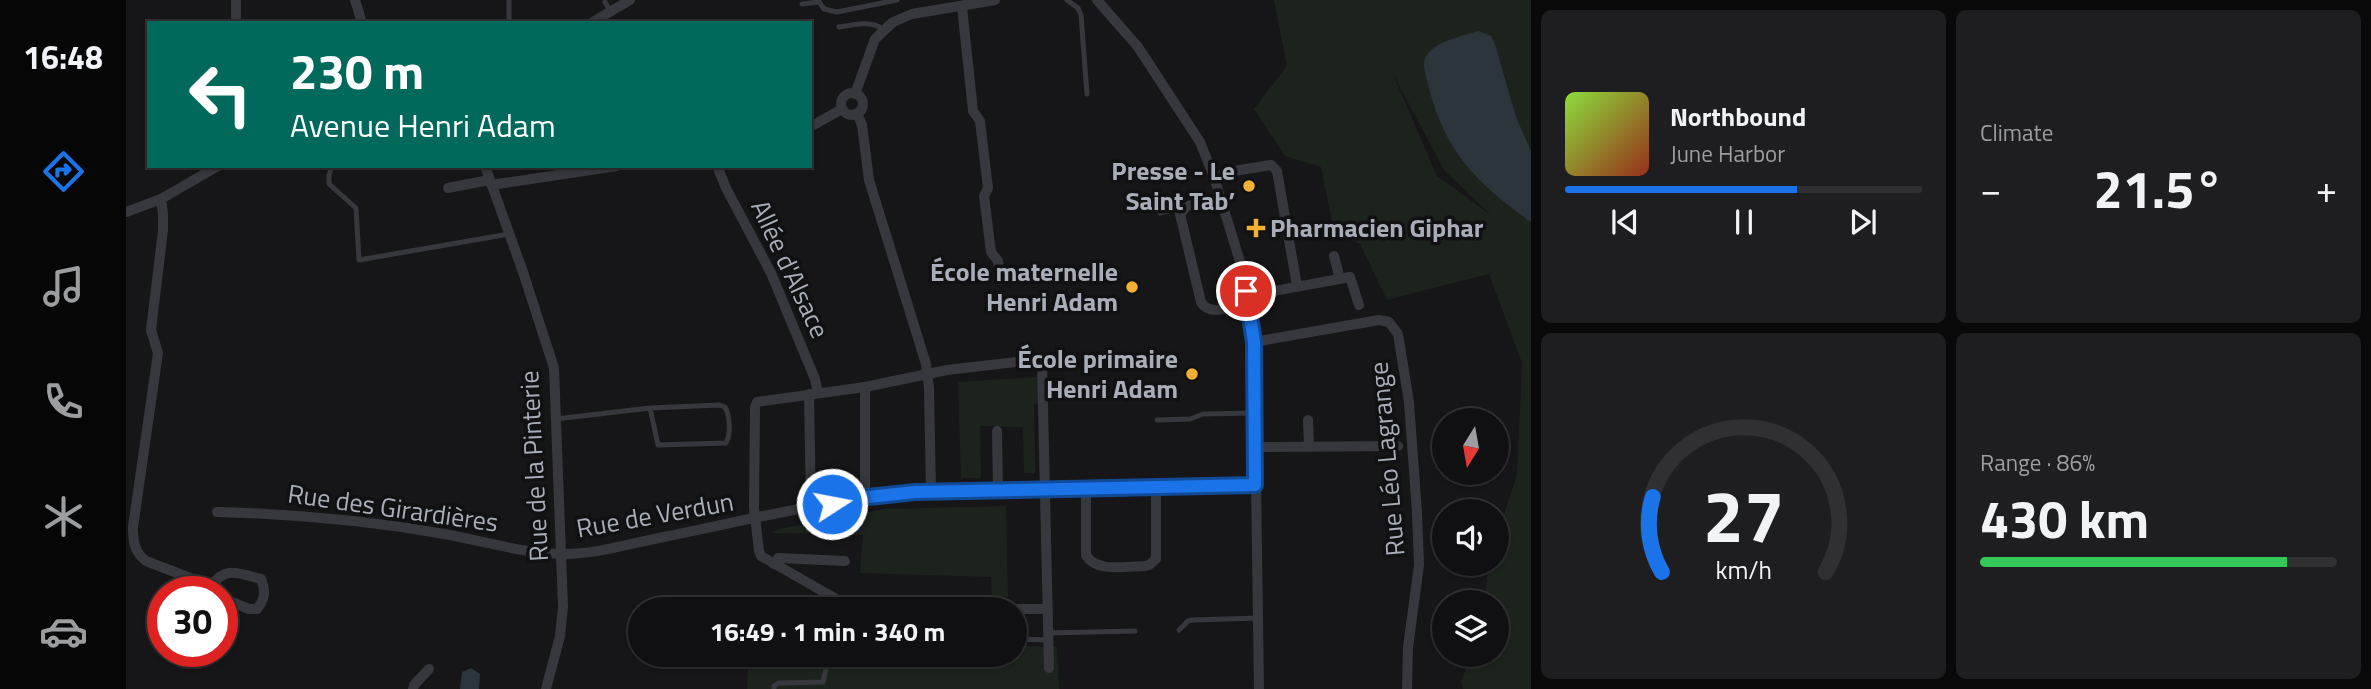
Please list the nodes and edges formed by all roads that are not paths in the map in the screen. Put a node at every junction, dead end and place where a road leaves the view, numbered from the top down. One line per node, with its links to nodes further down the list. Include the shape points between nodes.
1 (236, 0): 12 (street)
2 (355, 0): 13 (street)
3 (509, 0): 14 (lane)
4 (897, 0): 9 (lane, via 837,12 824,9)
5 (995, 0): 11 (street)
6 (1067, 0): 19 (lane, via 1081,15)
7 (1097, 0): 28 (street, via 1155,71 1200,142)
8 (628, 1): 15 (street, via 608,7)
9 (819, 1): 10 (lane)
10 (802, 4)
11 (955, 5): 17 (street, via 912,14); 39 (street, via 974,111 980,121 991,252 998,261)
12 (236, 21)
13 (361, 21)
14 (509, 21)
15 (593, 21)
16 (839, 27): 17 (lane, via 867,23)
17 (883, 29): 18 (street, via 875,38)
18 (855, 94): 20 (street, via 842,99); 21 (street, via 862,100)
19 (1087, 94)
20 (842, 109): 21 (street); 22 (street)
21 (857, 113): 44 (street, via 872,188)
22 (812, 126)
23 (215, 168): 32 (street)
24 (331, 168): 36 (lane, via 329,184 356,208 359,260)
25 (486, 168): 29 (street, Rue de la Pinterie)
26 (602, 168): 29 (street)
27 (718, 168): 46 (street, Allée d'Alsace, via 771,273 815,379)
28 (1214, 177): 31 (street); 40 (street, via 1271,165 1277,171)
29 (490, 183): 30 (street); 36 (street, Rue de la Pinterie)
30 (448, 188)
31 (1221, 198): 33 (street); 41 (street)
32 (161, 199): 34 (street); 69 (street, via 163,230 151,330 158,353 133,538 139,556)
33 (1184, 207): 35 (lane); 41 (street, via 1180,218 1205,308 1211,311)
34 (126, 212)
35 (1160, 213)
36 (509, 233): 49 (street, Rue de la Pinterie, via 551,354)
37 (1334, 256): 38 (street)
38 (1340, 279): 40 (street); 42 (street, via 1350,278)
39 (1000, 280)
40 (1297, 286): 41 (street)
41 (1247, 300): 43 (street)
42 (1359, 305)
43 (1254, 342): 48 (street); 87 (street, Rue Léo Lagrange, via 1379,320 1389,322 1398,334 1409,402 1419,565)
44 (928, 374): 45 (street, Rue de Verdun); 59 (street, Rue de Verdun, via 1033,359 1042,363); 61 (street)
45 (865, 387): 46 (street, Rue de Verdun); 62 (street)
46 (813, 393): 63 (street); 65 (street, Rue de Verdun, via 755,405)
47 (650, 408): 47 (lane, via 658,445 726,443 729,439 725,407); 49 (lane)
48 (1254, 413): 50 (lane); 55 (street)
49 (556, 419): 66 (street, Rue de la Pinterie)
50 (1157, 420)
51 (1308, 421): 53 (street)
52 (997, 431): 60 (street)
53 (1309, 446): 54 (street); 55 (street)
54 (1398, 446)
55 (1255, 447): 56 (street)
56 (1255, 485): 57 (street, Rue de Verdun); 75 (street)
57 (1156, 487): 58 (street, Rue de Verdun); 58 (street, via 1156,559 1145,566 1090,562 1086,555)
58 (1086, 489): 59 (street, Rue de Verdun)
59 (1044, 490): 60 (street, Rue de Verdun); 74 (street)
60 (998, 491): 61 (street, Rue de Verdun)
61 (931, 492): 62 (street, Rue de Verdun)
62 (865, 497): 63 (street, Rue de Verdun)
63 (811, 508): 65 (street, Rue de Verdun)
64 (217, 512): 66 (street, Rue des Girardières, via 353,522)
65 (755, 519): 66 (street, Rue de Verdun); 68 (street, Rue de Verdun, via 758,551)
66 (562, 554): 84 (street, Rue de la Pinterie, via 562,622)
67 (845, 561): 68 (street, via 778,558)
68 (774, 564): 71 (street, Rue de Verdun)
69 (182, 576)
70 (219, 576): 72 (street, via 228,572 261,579 265,589 257,609)
71 (831, 597)
72 (238, 605)
73 (1027, 609): 74 (street, Rue de Verdun)
74 (1046, 609): 78 (street)
75 (1259, 618): 76 (lane, via 1193,620); 86 (street)
76 (1179, 630)
77 (1135, 631): 78 (lane)
78 (1048, 637): 79 (lane); 81 (street)
79 (1027, 638)
80 (826, 667): 85 (lane, via 822,682 779,683)
81 (1049, 668)
82 (429, 669): 83 (street)
83 (413, 689)
84 (546, 689)
85 (774, 689)
86 (1259, 689)
87 (1407, 689)

